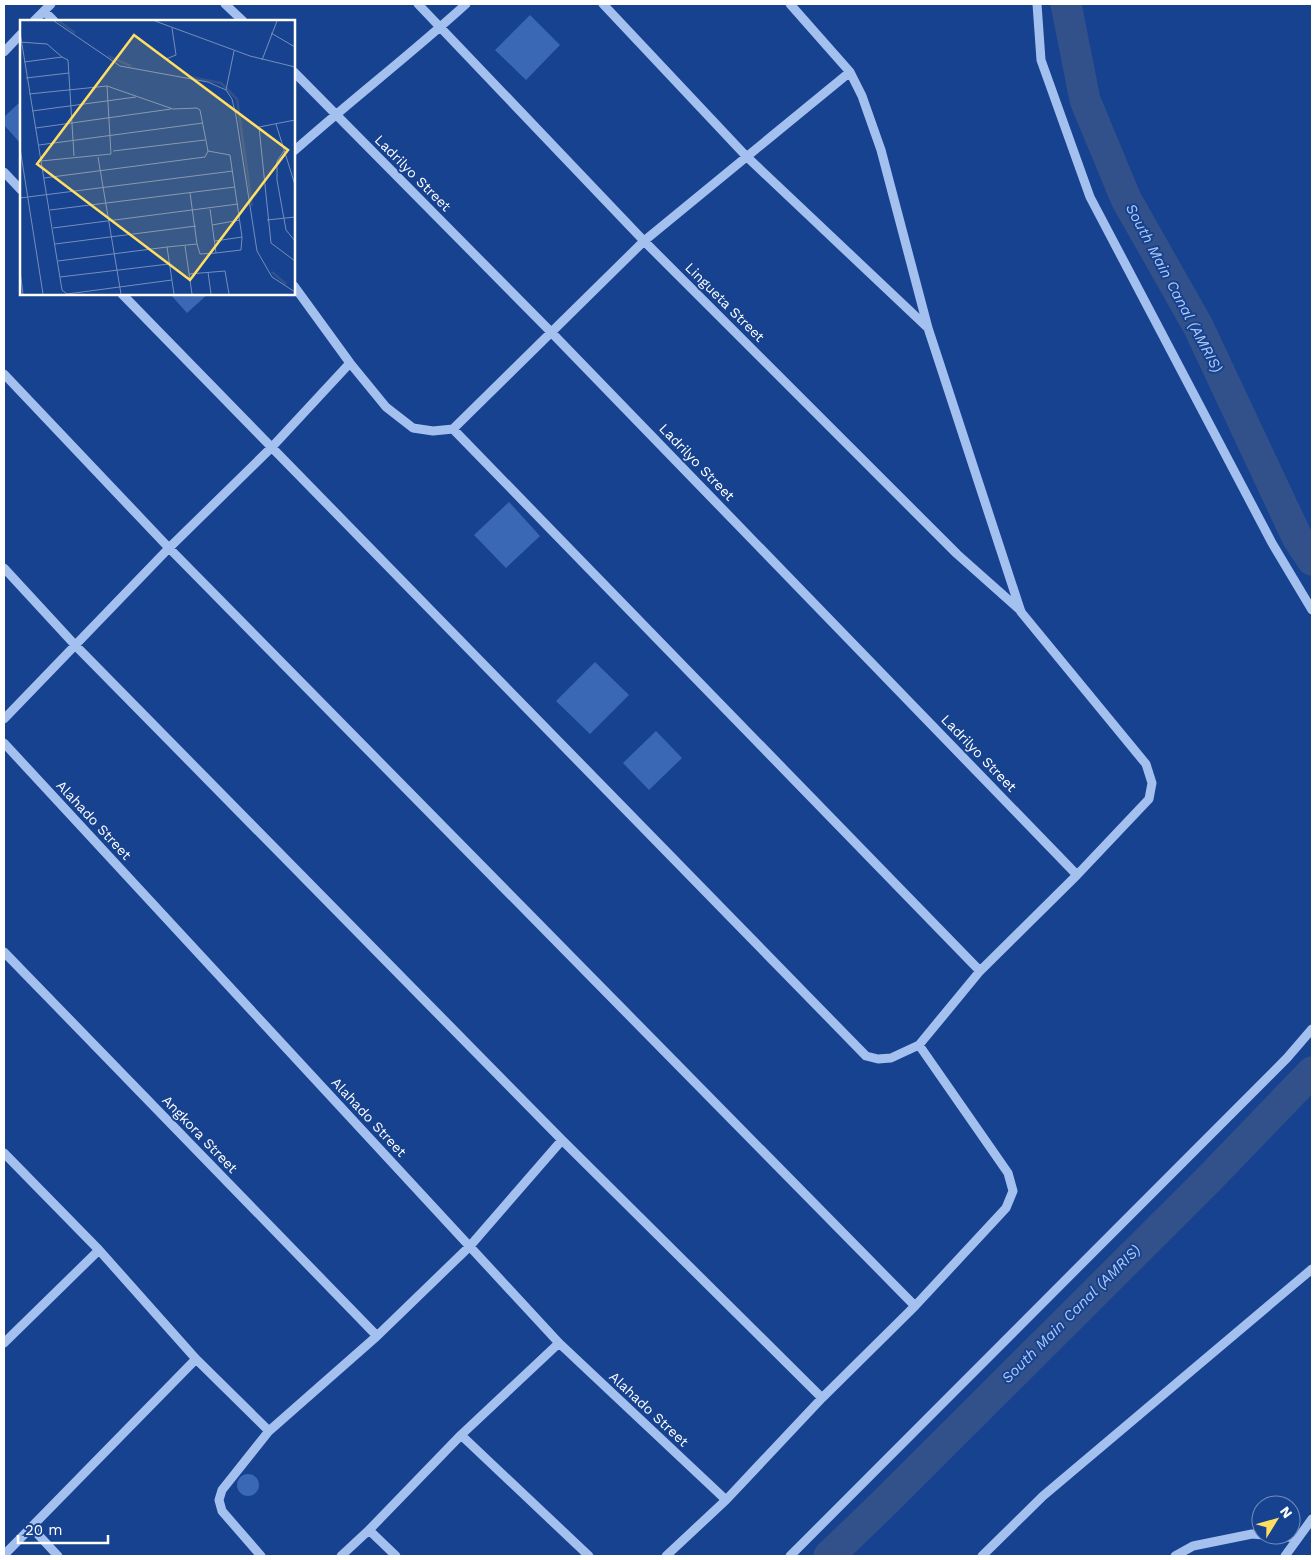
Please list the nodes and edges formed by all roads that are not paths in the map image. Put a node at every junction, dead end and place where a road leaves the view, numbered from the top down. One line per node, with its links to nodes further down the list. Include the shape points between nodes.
1 (225, 4): 10 (street)
2 (418, 4): 11 (street, Lingueta Street)
3 (466, 4): 11 (street)
4 (603, 4): 18 (street)
5 (790, 4): 14 (street)
6 (1037, 4): 32 (street, via 1041,60 1090,197 1272,542)
7 (47, 7): 8 (street); 9 (street)
8 (35, 20)
9 (54, 20)
10 (241, 20)
11 (441, 27): 16 (street); 21 (street, Lingueta Street)
12 (20, 35): 13 (street)
13 (4, 52)
14 (850, 72): 18 (street); 24 (street, via 881,150)
15 (295, 73): 16 (street, Ladrilyo Street)
16 (335, 114): 17 (street); 25 (street, Ladrilyo Street)
17 (295, 151)
18 (746, 156): 21 (street); 24 (street)
19 (4, 172): 20 (street)
20 (20, 189)
21 (644, 241): 25 (street); 33 (street, Lingueta Street, via 957,554)
22 (295, 287): 26 (street)
23 (123, 295): 29 (street)
24 (928, 328): 33 (street)
25 (551, 332): 28 (street); 37 (street, Ladrilyo Street)
26 (350, 363): 28 (street, via 386,407 413,428); 29 (street)
27 (4, 374): 30 (street)
28 (453, 429): 39 (street)
29 (272, 447): 30 (street); 41 (street, via 866,1056 891,1058)
30 (169, 548): 34 (street); 47 (street)
31 (4, 568): 34 (street)
32 (1312, 610)
33 (1021, 612): 37 (street, via 1146,764 1152,783 1149,799)
34 (75, 645): 35 (street); 42 (street)
35 (4, 719)
36 (4, 743): 44 (street, Alahado Street)
37 (1077, 874): 39 (street)
38 (4, 952): 48 (street, Angkora Street)
39 (980, 971): 41 (street)
40 (1312, 1029): 69 (street, via 1287,1058)
41 (919, 1045): 47 (street, via 1008,1173 1013,1191 1006,1208)
42 (562, 1140): 44 (street); 52 (street)
43 (4, 1153): 45 (street)
44 (470, 1246): 48 (street); 50 (street, Alahado Street)
45 (99, 1250): 49 (street); 51 (street)
46 (1312, 1269): 70 (street, via 1043,1496)
47 (915, 1306): 52 (street)
48 (377, 1336): 53 (street)
49 (4, 1343)
50 (559, 1343): 54 (street); 55 (street, Alahado Street)
51 (196, 1359): 53 (street); 57 (street)
52 (822, 1398): 55 (street)
53 (269, 1431): 64 (street, via 222,1490 219,1500 222,1511)
54 (461, 1436): 58 (street); 67 (street)
55 (726, 1500): 68 (street)
56 (1312, 1518): 60 (street)
57 (31, 1527): 62 (street); 63 (street)
58 (369, 1530): 65 (street); 66 (street)
59 (1251, 1534): 71 (street, via 1193,1546)
60 (1301, 1534)
61 (1293, 1545): 72 (street)
62 (4, 1555)
63 (58, 1556)
64 (261, 1556)
65 (342, 1556)
66 (396, 1556)
67 (589, 1556)
68 (666, 1556)
69 (790, 1556)
70 (982, 1556)
71 (1175, 1556)
72 (1285, 1556)

